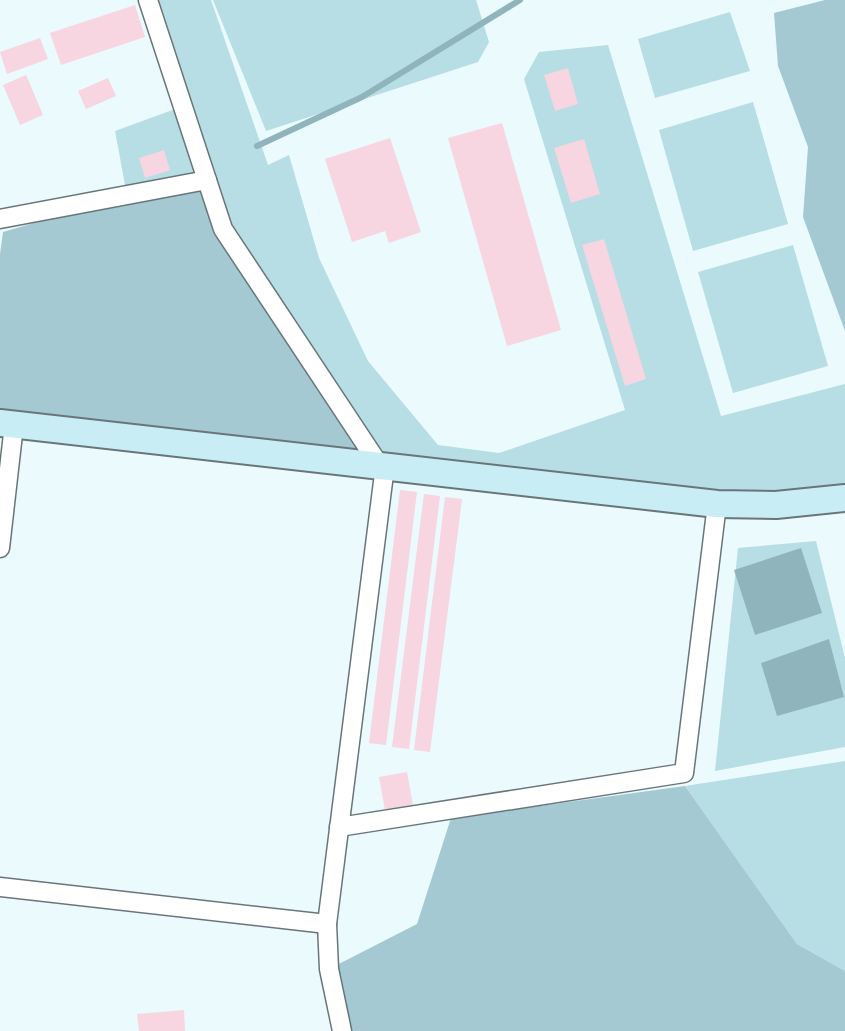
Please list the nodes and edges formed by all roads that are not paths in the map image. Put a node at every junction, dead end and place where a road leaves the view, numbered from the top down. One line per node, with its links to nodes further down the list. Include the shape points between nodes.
1 (148, 0): 2 (street)
2 (207, 180): 3 (street); 5 (street, via 223,229)
3 (0, 219)
4 (7, 424): 5 (street); 8 (street)
5 (382, 466): 7 (street); 9 (street)
6 (845, 498): 7 (street, via 776,505)
7 (717, 504): 9 (street, via 684,773)
8 (0, 548)
9 (339, 827): 11 (street)
10 (0, 887): 11 (street)
11 (327, 924): 12 (street, via 329,969)
12 (342, 1031)

